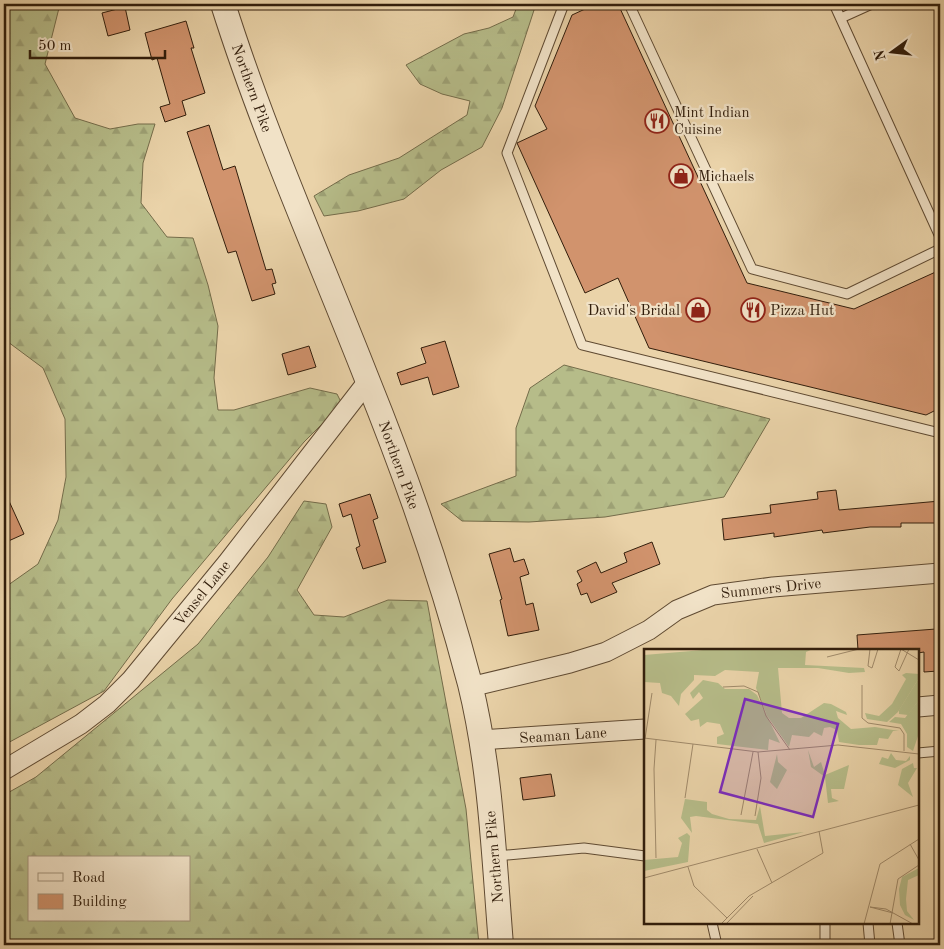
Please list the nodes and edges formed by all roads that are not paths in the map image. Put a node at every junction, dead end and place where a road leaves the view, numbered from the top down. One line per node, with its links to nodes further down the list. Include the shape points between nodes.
1 (223, 4): 9 (street, Northern Pike, via 267,130)
2 (564, 4): 10 (lane, via 507,153 582,345)
3 (629, 4): 8 (lane, via 752,269 847,294)
4 (834, 4): 6 (lane)
5 (872, 4): 6 (lane)
6 (841, 18): 7 (lane)
7 (940, 237)
8 (940, 249)
9 (368, 381): 12 (street, Northern Pike, via 440,582); 19 (street, Vensel Lane, via 131,680 81,724)
10 (940, 433)
11 (940, 573): 12 (street, Summers Drive, via 713,595 677,610 649,630 606,652)
12 (470, 687): 16 (street, Northern Pike)
13 (940, 705): 14 (street)
14 (919, 707)
15 (644, 729): 16 (street, Seaman Lane)
16 (480, 740): 20 (street, Northern Pike)
17 (940, 751): 18 (lane)
18 (919, 753)
19 (4, 770)
20 (494, 856): 21 (lane, via 584,848); 26 (street, Northern Pike)
21 (644, 856)
22 (712, 924): 27 (lane)
23 (825, 924): 28 (lane)
24 (868, 924): 29 (lane)
25 (897, 924): 30 (lane)
26 (501, 945)
27 (717, 945)
28 (825, 945)
29 (870, 945)
30 (900, 945)

